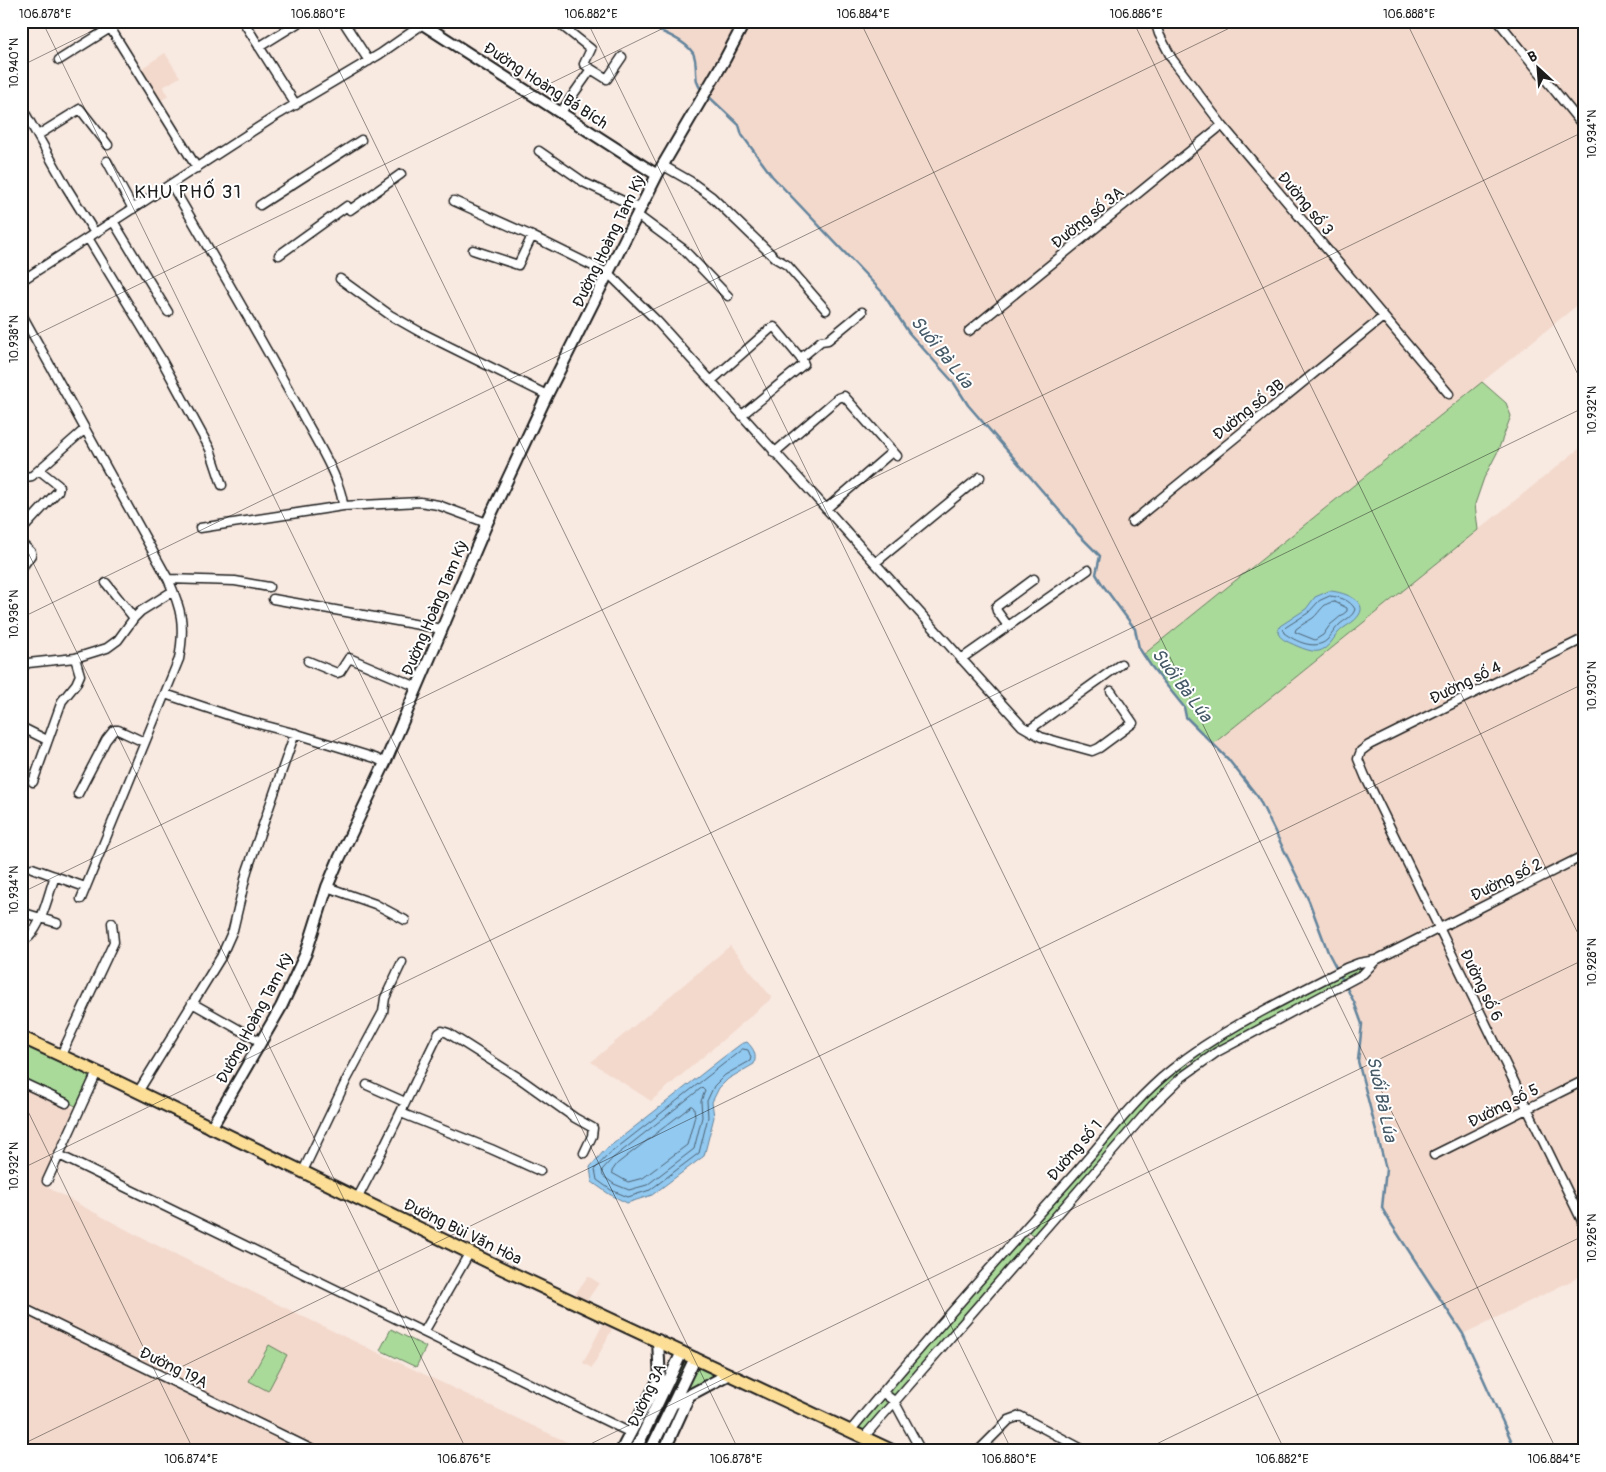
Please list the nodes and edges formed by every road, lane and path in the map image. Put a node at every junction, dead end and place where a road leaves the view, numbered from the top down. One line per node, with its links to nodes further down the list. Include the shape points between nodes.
1 (243, 21): 10 (street)
2 (301, 21): 10 (street)
3 (343, 21): 13 (street)
4 (556, 21): 14 (street, via 591,49 584,64)
5 (745, 21): 25 (street, Đường Hoàng Tam Kỳ)
6 (1155, 21): 18 (street, Đường số 3, via 1172,59)
7 (1498, 21): 19 (street)
8 (421, 23): 13 (street); 17 (street, Đường Hoàng Bá Bích)
9 (108, 24): 12 (street); 26 (street)
10 (259, 47): 15 (street)
11 (622, 57): 14 (street, via 607,79)
12 (59, 60)
13 (369, 61): 15 (street)
14 (591, 69): 17 (street)
15 (296, 105): 26 (street)
16 (21, 106): 20 (street)
17 (561, 112): 28 (street, Đường Hoàng Bá Bích)
18 (1222, 125): 47 (street, Đường số 3); 48 (street, Đường số 3A)
19 (1585, 128)
20 (38, 135): 22 (street, via 80,109); 35 (street)
21 (361, 140): 31 (street)
22 (108, 145)
23 (540, 151): 33 (street, via 584,183)
24 (107, 161): 32 (street)
25 (662, 165): 28 (street, Đường Hoàng Tam Kỳ); 43 (street, via 712,197 775,258 787,265)
26 (197, 168): 29 (street)
27 (401, 174): 38 (street)
28 (657, 175): 33 (street, Đường Hoàng Tam Kỳ)
29 (171, 184): 32 (street); 60 (street, via 325,456)
30 (454, 201): 36 (street)
31 (260, 206)
32 (132, 209): 34 (street)
33 (638, 212): 39 (street, Đường Hoàng Tam Kỳ); 42 (street, via 683,249)
34 (113, 221): 35 (street); 44 (street)
35 (92, 235): 41 (street); 59 (street, via 210,449)
36 (532, 236): 37 (street, via 518,266); 39 (street)
37 (473, 250)
38 (279, 255)
39 (608, 274): 50 (street, via 657,321); 52 (street, Đường Hoàng Tam Kỳ)
40 (340, 279): 52 (street, via 413,328)
41 (21, 281)
42 (728, 296)
43 (826, 310)
44 (168, 312)
45 (862, 312): 49 (street)
46 (21, 313): 54 (street)
47 (1383, 317): 51 (street, Đường số 3); 62 (street, Đường số 3B)
48 (969, 331)
49 (801, 358): 50 (street, via 774,327); 53 (street, via 803,364)
50 (711, 381): 53 (street)
51 (1449, 394)
52 (548, 395): 63 (street, Đường Hoàng Tam Kỳ)
53 (742, 415): 55 (street)
54 (85, 429): 56 (street); 70 (street)
55 (774, 453): 61 (street); 61 (street, via 844,396 895,453)
56 (39, 470): 57 (street, via 29,477); 65 (street, via 58,485 58,491)
57 (21, 473)
58 (980, 477): 67 (street)
59 (222, 485)
60 (343, 506): 63 (street, via 420,502 438,505); 64 (street)
61 (826, 509): 67 (street)
62 (1132, 522)
63 (487, 523): 78 (street, Đường Hoàng Tam Kỳ)
64 (200, 528)
65 (21, 531)
66 (21, 543): 68 (street, via 31,552)
67 (875, 563): 82 (street)
68 (21, 569)
69 (1088, 570): 77 (street)
70 (168, 579): 73 (street, via 234,581); 74 (street)
71 (1034, 579): 77 (street, via 996,607)
72 (106, 584): 76 (street)
73 (268, 587)
74 (173, 591): 76 (street); 89 (street, via 180,609 183,635 179,659)
75 (273, 599): 78 (street)
76 (134, 618): 81 (street, via 118,640 107,648)
77 (1008, 626): 82 (street)
78 (442, 629): 87 (street, Đường Hoàng Tam Kỳ)
79 (1585, 638): 95 (street, Đường số 4, via 1369,745)
80 (21, 656): 84 (street)
81 (75, 658): 84 (street); 93 (street, via 80,675 62,701)
82 (961, 659): 91 (street, via 1013,717)
83 (308, 661): 87 (street, via 337,673 349,658)
84 (28, 663): 86 (street)
85 (1121, 664): 91 (street)
86 (21, 668)
87 (417, 687): 96 (street, Đường Hoàng Tam Kỳ)
88 (1111, 691): 91 (street, via 1132,723 1096,750 1056,742)
89 (165, 694): 92 (street); 94 (street)
90 (23, 728): 93 (street)
91 (1029, 730)
92 (295, 733): 96 (street); 114 (street, via 247,871 234,930)
93 (47, 740): 97 (street)
94 (144, 742): 98 (street, via 114,730); 102 (street)
95 (1359, 754): 110 (street, Đường số 6, via 1361,768)
96 (385, 763): 103 (street, Đường Hoàng Tam Kỳ)
97 (33, 782)
98 (78, 794)
99 (1585, 855): 110 (street, Đường số 2)
100 (32, 868): 101 (street)
101 (54, 876): 102 (street); 106 (street)
102 (85, 887): 104 (street)
103 (327, 887): 107 (street, via 375,904); 116 (street, Đường Hoàng Tam Kỳ, via 306,953)
104 (81, 899)
105 (21, 912): 106 (street)
106 (39, 918): 108 (street); 111 (street, via 29,937)
107 (405, 920)
108 (57, 922)
109 (112, 923): 117 (street, via 114,942)
110 (1439, 927): 112 (street, Đường số 1); 127 (street, Đường số 6)
111 (21, 934)
112 (1376, 960): 118 (street, Đường số 1, via 1359,963 1328,977 1224,1033); 119 (street, Đường số 1, via 1363,974 1237,1040)
113 (402, 962): 133 (street, via 385,998 383,1012)
114 (192, 1003): 116 (street); 124 (street)
115 (21, 1037): 117 (main road, Đường Bùi Văn Hòa)
116 (261, 1042): 129 (street, Đường Hoàng Tam Kỳ)
117 (61, 1055): 120 (main road, Đường Bùi Văn Hòa)
118 (1187, 1058): 119 (street); 138 (street, Đường số 1, via 1142,1096)
119 (1194, 1068): 139 (street, Đường số 1, via 1152,1106)
120 (97, 1072): 124 (main road, Đường Bùi Văn Hòa); 131 (street)
121 (1585, 1080): 127 (street, Đường số 5)
122 (21, 1082): 126 (street)
123 (367, 1085): 125 (street)
124 (138, 1092): 129 (main road, Đường Bùi Văn Hòa)
125 (405, 1102): 128 (street); 130 (street, via 440,1033 444,1031 593,1128)
126 (66, 1103)
127 (1527, 1108): 132 (street, Đường số 5); 137 (street, Đường số 6)
128 (401, 1112): 134 (street); 136 (street)
129 (211, 1128): 133 (main road, Đường Bùi Văn Hòa)
130 (584, 1153)
131 (59, 1155): 135 (street); 142 (street)
132 (1434, 1155)
133 (303, 1171): 136 (main road, Đường Bùi Văn Hòa)
134 (540, 1171)
135 (47, 1181)
136 (358, 1198): 140 (main road, Đường Bùi Văn Hòa)
137 (1585, 1227)
138 (1022, 1232): 139 (street); 148 (street, Đường số 1)
139 (1035, 1239): 151 (street, Đường số 1)
140 (470, 1252): 142 (street); 143 (main road, Đường Bùi Văn Hòa)
141 (21, 1307): 157 (street, Đường 19A)
142 (424, 1332): 154 (street)
143 (658, 1340): 144 (main road, Đường Bùi Văn Hòa); 147 (street, Đường 3A)
144 (682, 1352): 145 (main road, Đường Bùi Văn Hòa); 150 (street, Đường 3A)
145 (695, 1358): 146 (main road, Đường Bùi Văn Hòa); 152 (street, Đường 3A)
146 (730, 1374): 149 (street); 153 (main road, Đường Bùi Văn Hòa)
147 (660, 1377): 150 (street); 154 (street, Đường 3A)
148 (882, 1392): 151 (street); 153 (street, Đường số 1)
149 (689, 1396): 152 (street); 156 (street)
150 (661, 1398): 159 (street, Đường 3A)
151 (894, 1401): 155 (street, Đường số 1); 162 (street)
152 (673, 1404): 160 (street, Đường 3A)
153 (850, 1431): 155 (main road, Đường Bùi Văn Hòa)
154 (631, 1433): 158 (street, Đường 3A)
155 (863, 1438): 161 (main road, Đường Bùi Văn Hòa)
156 (668, 1449)
157 (314, 1451)
158 (621, 1451)
159 (636, 1451)
160 (650, 1451)
161 (893, 1451)
162 (921, 1451)
163 (978, 1451): 164 (street, via 1017,1416)
164 (1086, 1451)

